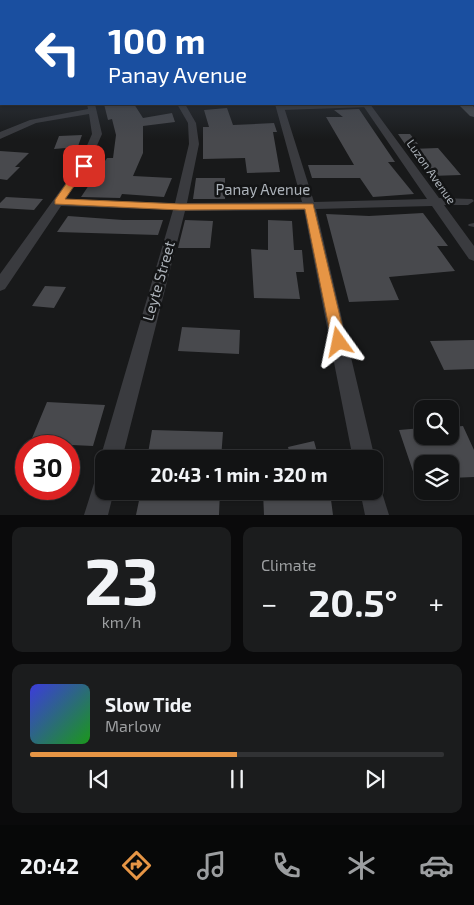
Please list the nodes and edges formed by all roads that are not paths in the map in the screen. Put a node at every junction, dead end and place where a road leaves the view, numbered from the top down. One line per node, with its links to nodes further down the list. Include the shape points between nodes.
1 (182, 105): 10 (street, Leyte Street, via 192,123 194,144)
2 (366, 105): 3 (street); 8 (street, Luzon Avenue)
3 (280, 106): 9 (street)
4 (92, 108): 5 (street, via 35,121); 7 (street, via 97,134 92,148 84,166)
5 (0, 136)
6 (468, 201): 8 (street, Panay Avenue)
7 (58, 202): 10 (street, Panay Avenue); 12 (street)
8 (435, 202): 9 (street, Panay Avenue); 11 (street, Luzon Avenue)
9 (309, 206): 10 (street, Panay Avenue); 14 (street)
10 (180, 207): 13 (street, Leyte Street)
11 (474, 256)
12 (0, 285)
13 (113, 450)
14 (362, 450)
15 (100, 500): 17 (street)
16 (373, 500): 18 (street)
17 (96, 515)
18 (377, 515)

